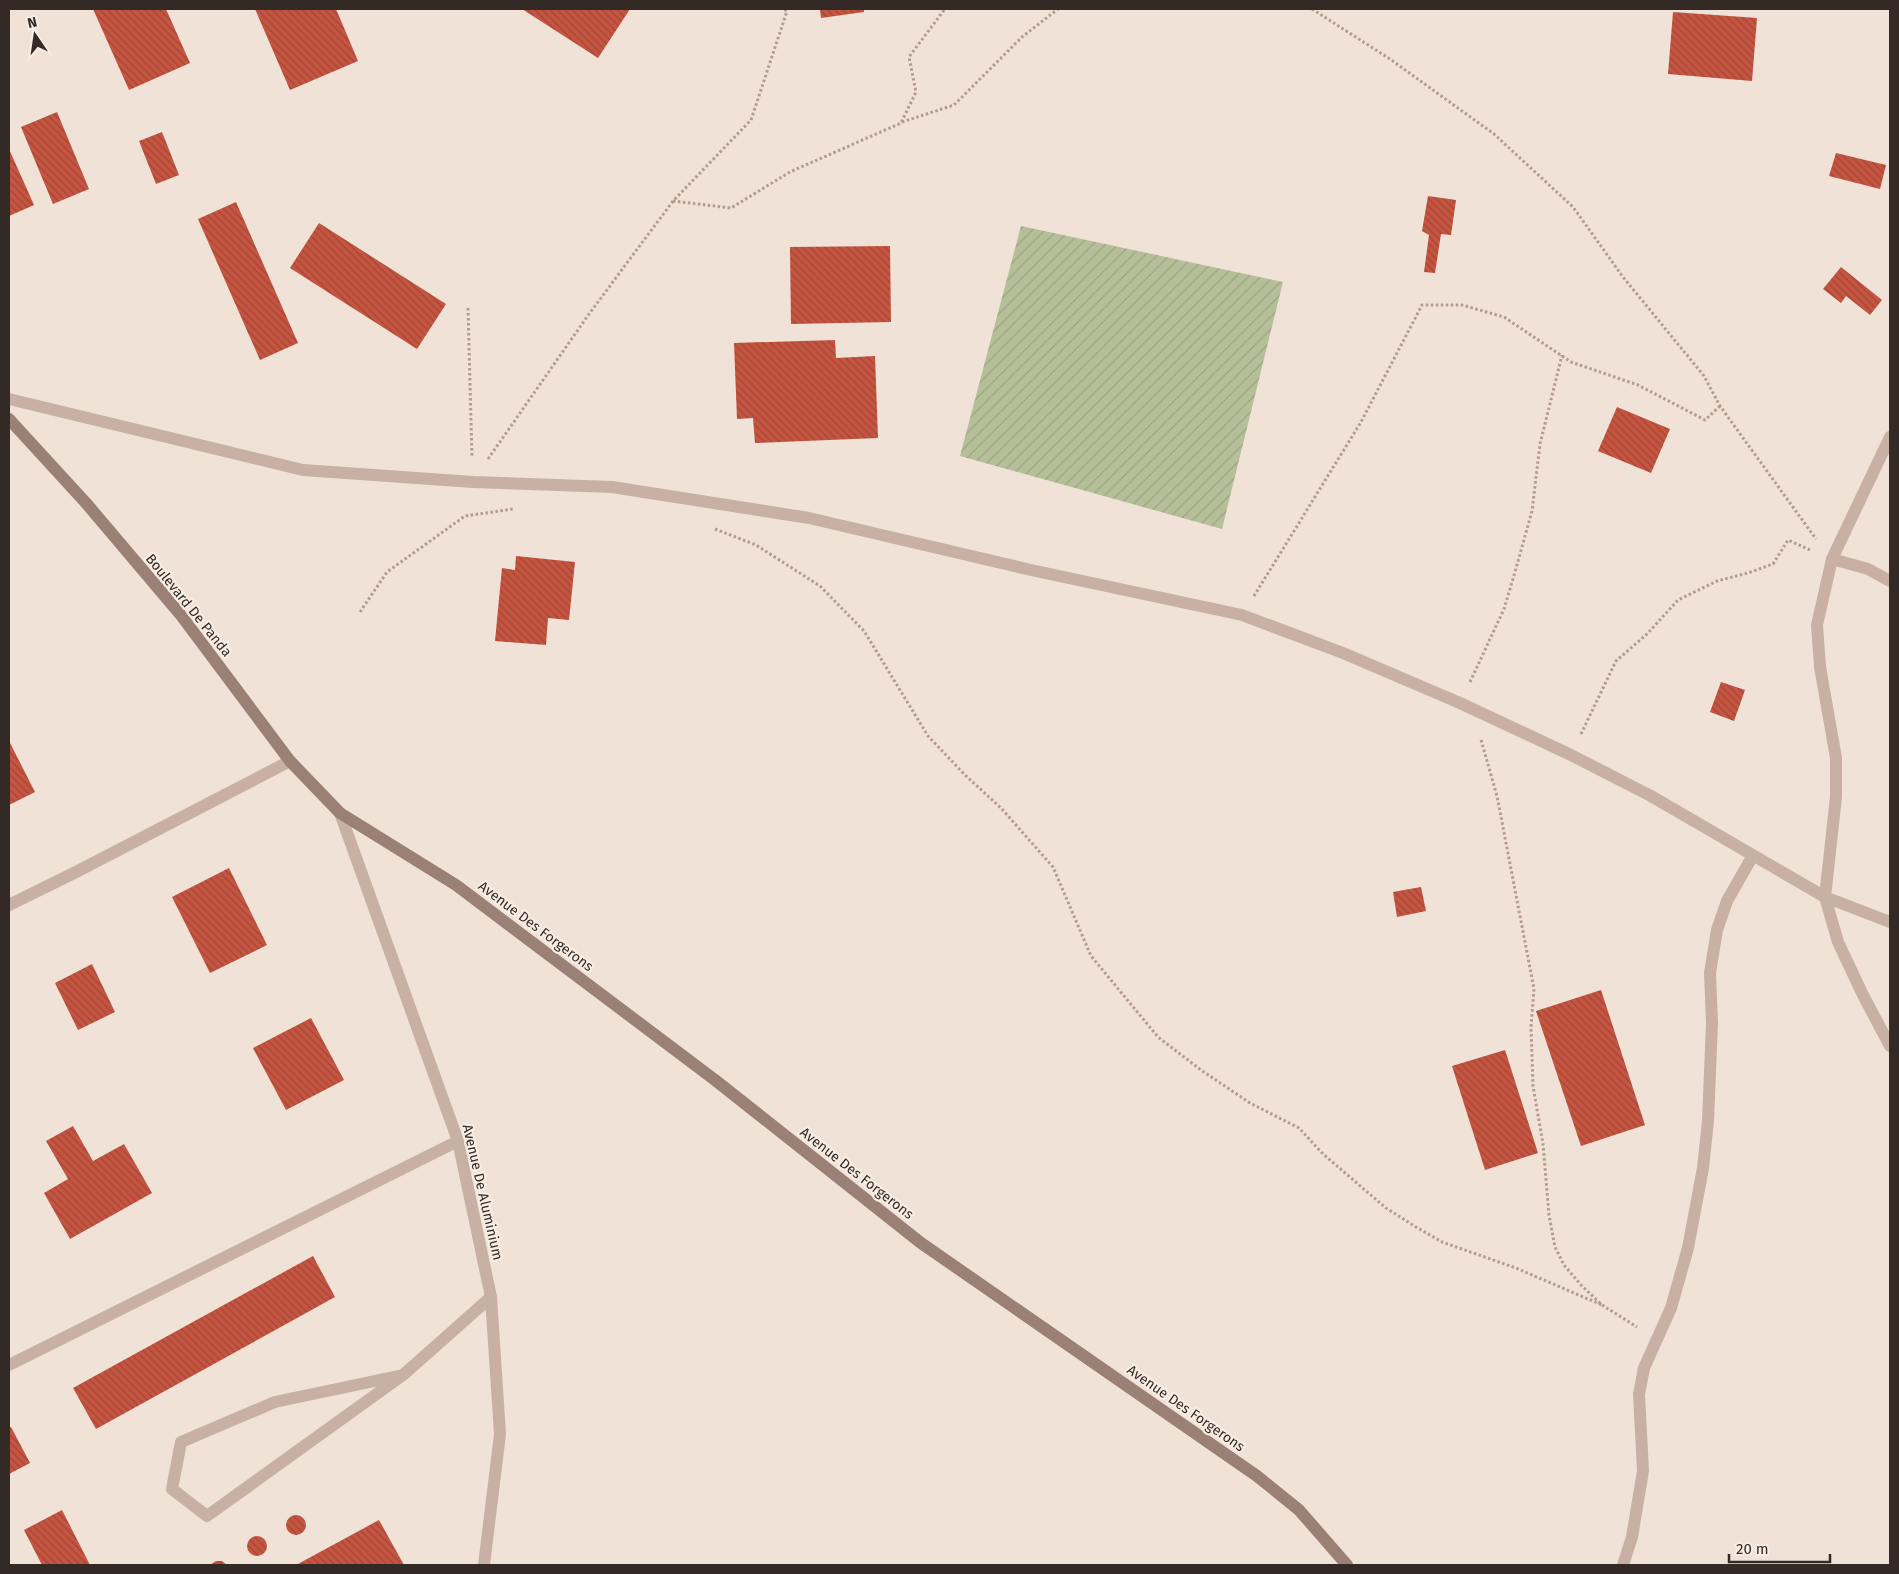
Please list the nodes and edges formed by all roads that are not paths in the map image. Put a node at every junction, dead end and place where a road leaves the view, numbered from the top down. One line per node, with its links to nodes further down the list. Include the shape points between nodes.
1 (9, 399): 8 (street, via 303,470 473,482 612,487 809,518 1242,615 1343,653 1571,755 1651,796)
2 (9, 419): 6 (street, Boulevard De Panda, via 86,503 180,614)
3 (1890, 437): 4 (street)
4 (1832, 559): 5 (street, via 1868,569); 9 (street, via 1817,625 1820,667 1836,758 1836,797)
5 (1890, 580)
6 (290, 761): 7 (street, Boulevard De Panda); 10 (street)
7 (340, 813): 13 (street, Avenue De Aluminium); 18 (street, Avenue Des Forgerons, via 456,885 715,1080 921,1243 1257,1476 1300,1510)
8 (1752, 856): 9 (street); 19 (street, via 1727,901 1717,930 1710,973 1709,1111 1703,1168 1688,1248 1671,1308 1644,1368 1639,1394 1643,1471 1632,1537)
9 (1825, 897): 11 (street); 12 (street, via 1838,942)
10 (9, 905)
11 (1890, 922)
12 (1890, 1046)
13 (458, 1141): 14 (street, Avenue De Aluminium); 15 (street)
14 (491, 1297): 16 (street); 17 (street, Avenue De Aluminium, via 500,1434)
15 (9, 1365)
16 (403, 1375): 16 (street, via 207,1516 172,1489 181,1442 275,1402)
17 (484, 1565)
18 (1347, 1565)
19 (1623, 1565)

